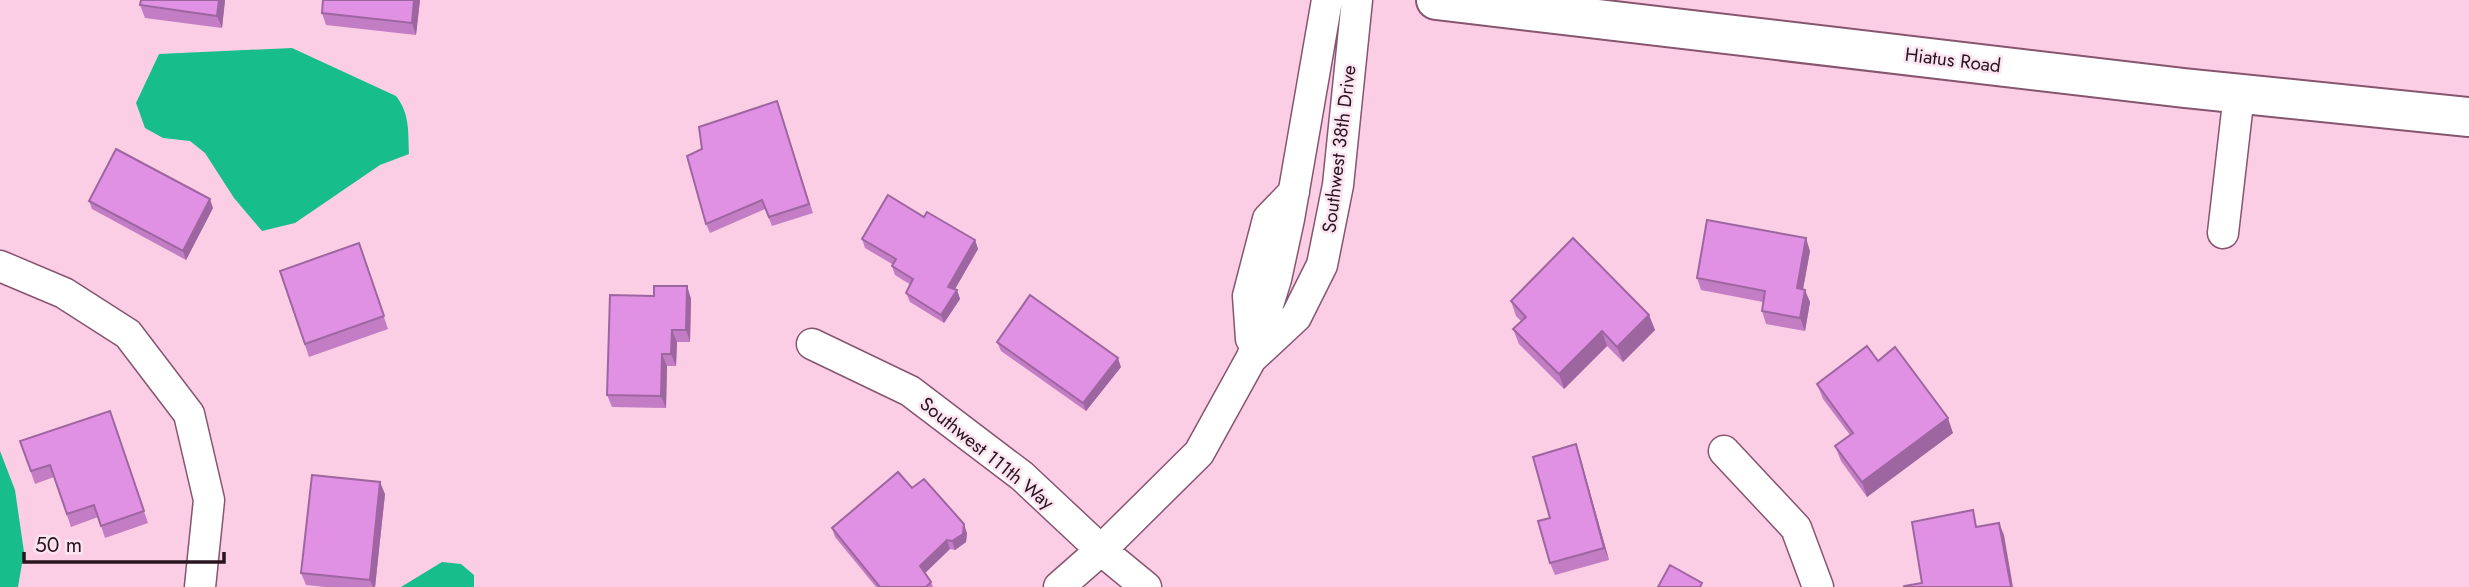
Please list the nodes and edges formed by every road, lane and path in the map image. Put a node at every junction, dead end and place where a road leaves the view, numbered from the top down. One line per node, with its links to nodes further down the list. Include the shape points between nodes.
1 (1327, 0): 9 (street, Southwest 38th Drive, via 1276,279)
2 (1357, 0): 9 (street, Southwest 38th Drive, via 1338,185 1322,265 1296,317)
3 (1436, 0): 4 (street, Hiatus Road)
4 (2239, 94): 5 (street, Hiatus Road); 6 (street)
5 (2469, 117)
6 (2223, 233)
7 (0, 266): 12 (street, via 64,293 128,334 188,414 209,500)
8 (812, 344): 11 (street, Southwest 111th Way, via 910,391 1022,476)
9 (1252, 357): 11 (street, Southwest 38th Drive, via 1199,453)
10 (1724, 451): 15 (street, via 1796,528)
11 (1101, 550): 13 (street, Southwest 38th Drive); 14 (street, Southwest 111th Way)
12 (200, 587)
13 (1059, 587)
14 (1146, 587)
15 (1818, 587)

